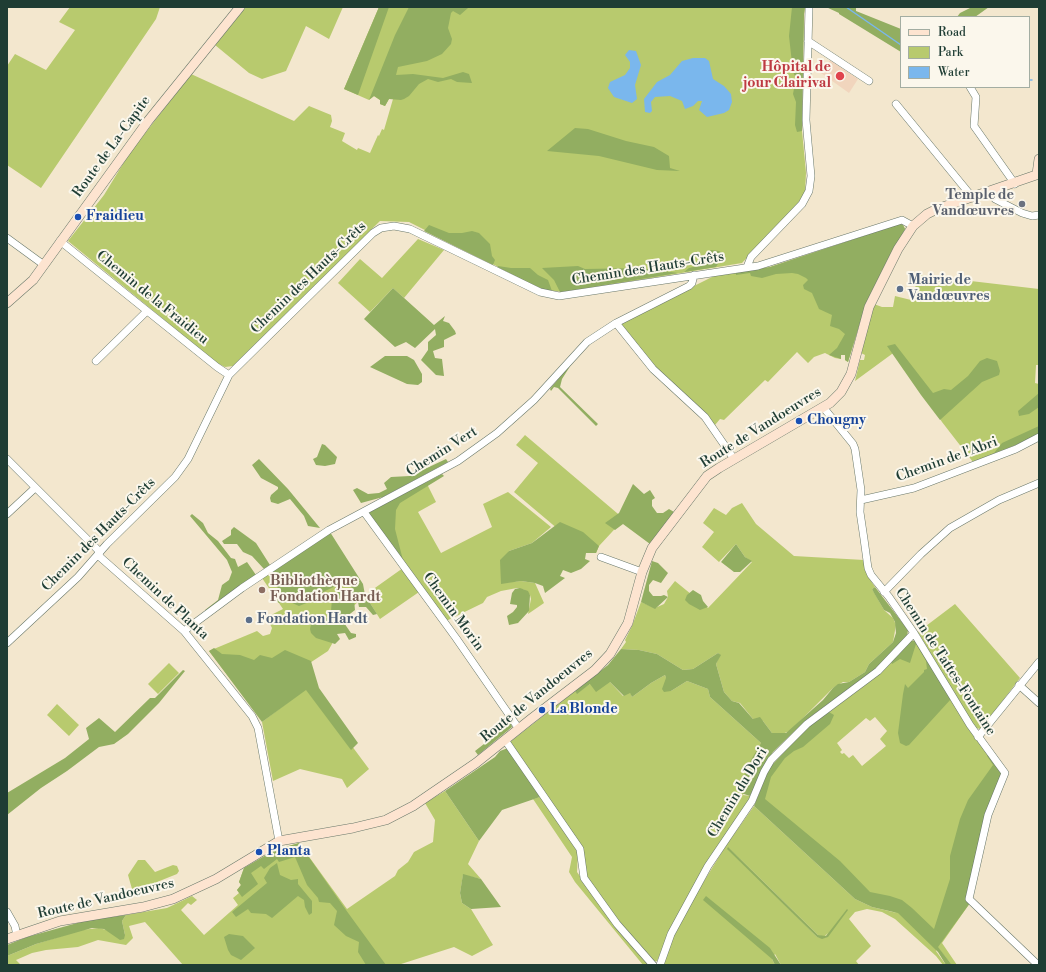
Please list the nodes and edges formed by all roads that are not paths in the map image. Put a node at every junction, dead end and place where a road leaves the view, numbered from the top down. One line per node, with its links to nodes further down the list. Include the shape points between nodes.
1 (240, 7): 15 (main road, Route de La-Capite, via 148,121)
2 (809, 7): 3 (street)
3 (808, 41): 4 (street); 17 (street, via 806,120 811,176 809,191 802,204 751,258)
4 (869, 81)
5 (971, 88): 9 (street, via 976,97 974,126)
6 (896, 104): 11 (street)
7 (1039, 159): 8 (main road)
8 (1038, 174): 9 (main road, Route de Vandoeuvres)
9 (1015, 184): 10 (main road, Route de Vandoeuvres)
10 (991, 192): 11 (main road, Route de Vandoeuvres); 12 (street, via 995,199 1022,213)
11 (973, 198): 13 (main road, Route de Vandoeuvres, via 932,212)
12 (1039, 215)
13 (913, 226): 17 (street, Chemin des Hauts-Crêts, via 902,220 770,264); 24 (main road, Route de Vandoeuvres, via 868,307 846,385 839,396)
14 (7, 238): 16 (street)
15 (60, 241): 16 (main road, Route de La-Capite); 20 (street, Chemin de la Fraidieu)
16 (44, 265): 19 (main road, Route de La-Capite, via 25,288)
17 (747, 267): 18 (street, Chemin des Hauts-Crêts)
18 (694, 275): 21 (street, Chemin Vert, via 689,286); 23 (street, Chemin des Hauts-Crêts, via 553,295 540,292 410,229 398,226 385,227 373,233)
19 (7, 303)
20 (147, 311): 22 (street); 23 (street, Chemin de la Fraidieu)
21 (616, 322): 27 (street, via 653,369 705,417); 31 (street, Chemin Vert, via 587,342 540,395 485,442 444,470)
22 (96, 361)
23 (228, 375): 33 (street, Chemin des Hauts-Crêts, via 186,463 161,493)
24 (823, 407): 27 (main road, Route de Vandoeuvres); 30 (street, Chemin de Tattes-Fontaine, via 853,444 857,457)
25 (1039, 437): 30 (street, Chemin de l'Abri, via 914,488)
26 (7, 459): 29 (street, Chemin de Planta)
27 (734, 459): 35 (main road, Route de Vandoeuvres, via 711,473 699,485 655,543)
28 (1039, 483): 36 (street, via 999,500 950,528)
29 (35, 488): 32 (street); 33 (street, Chemin de Planta)
30 (860, 500): 36 (street, Chemin de Tattes-Fontaine, via 868,568)
31 (364, 512): 37 (street, Chemin Vert, via 329,530 242,588); 43 (street, Chemin Morin)
32 (7, 514)
33 (99, 553): 37 (street, Chemin de Planta, via 100,557); 39 (street, Chemin des Hauts-Crêts, via 78,578)
34 (601, 557): 35 (street)
35 (642, 572): 43 (main road, Route de Vandoeuvres, via 628,623 610,654 594,670)
36 (884, 592): 38 (street, Chemin de Tattes-Fontaine)
37 (184, 631): 46 (street, Chemin de Planta, via 252,716 258,728)
38 (914, 633): 44 (street, Chemin de Tattes-Fontaine); 51 (street, Chemin du Dori, via 878,671 807,724 774,756 752,801 708,866 670,934)
39 (7, 643)
40 (1039, 662): 41 (street)
41 (1019, 685): 42 (street); 44 (street)
42 (1039, 703)
43 (519, 729): 45 (main road, Route de Vandoeuvres)
44 (978, 737): 52 (street, Chemin de Tattes-Fontaine, via 1005,773 988,814 969,899)
45 (505, 740): 46 (main road, Route de Vandoeuvres, via 443,786 393,817 364,826); 50 (street, via 580,849 584,878 609,914)
46 (280, 841): 48 (main road, Route de Vandoeuvres, via 206,885 173,899 143,907 60,921)
47 (7, 912): 48 (street)
48 (17, 936): 49 (main road, Route de Vandoeuvres)
49 (7, 939)
50 (653, 965)
51 (660, 965)
52 (1038, 965)

